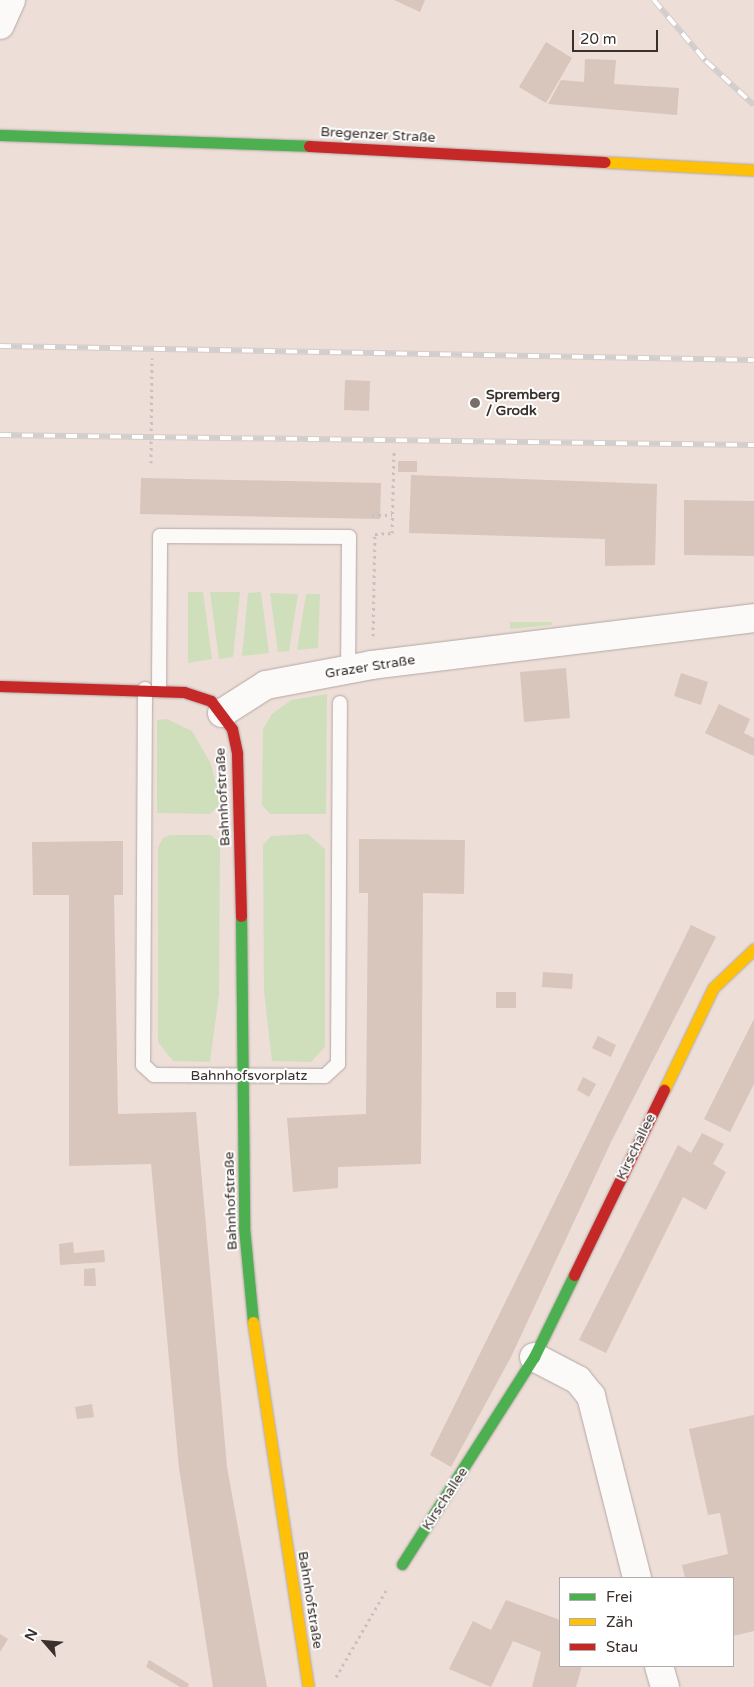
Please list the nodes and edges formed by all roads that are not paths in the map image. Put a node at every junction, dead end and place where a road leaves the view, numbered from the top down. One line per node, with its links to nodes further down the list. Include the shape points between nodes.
1 (10, 0): 2 (street)
2 (0, 25)
3 (0, 135): 4 (street, Bregenzer Straße, via 339,147)
4 (754, 170)
5 (754, 618): 6 (street, Grazer Straße)
6 (360, 667): 9 (lane, via 349,537 160,536); 11 (street, Grazer Straße, via 266,685)
7 (0, 686): 8 (street)
8 (144, 689): 9 (street); 13 (lane, Bahnhofsvorplatz, via 143,1065 154,1075)
9 (159, 690): 11 (street, via 200,695)
10 (340, 702): 13 (lane, Bahnhofsvorplatz, via 338,1064 325,1076)
11 (222, 713): 13 (street, Bahnhofstraße, via 232,729 237,754)
12 (754, 949): 14 (street, Kirschallee, via 712,988)
13 (244, 1077): 18 (street, Bahnhofstraße, via 244,1227 255,1341)
14 (534, 1357): 15 (street, Kirschallee); 16 (street, via 578,1380 591,1396)
15 (402, 1564)
16 (637, 1577)
17 (659, 1667): 19 (street)
18 (308, 1687)
19 (664, 1687)

